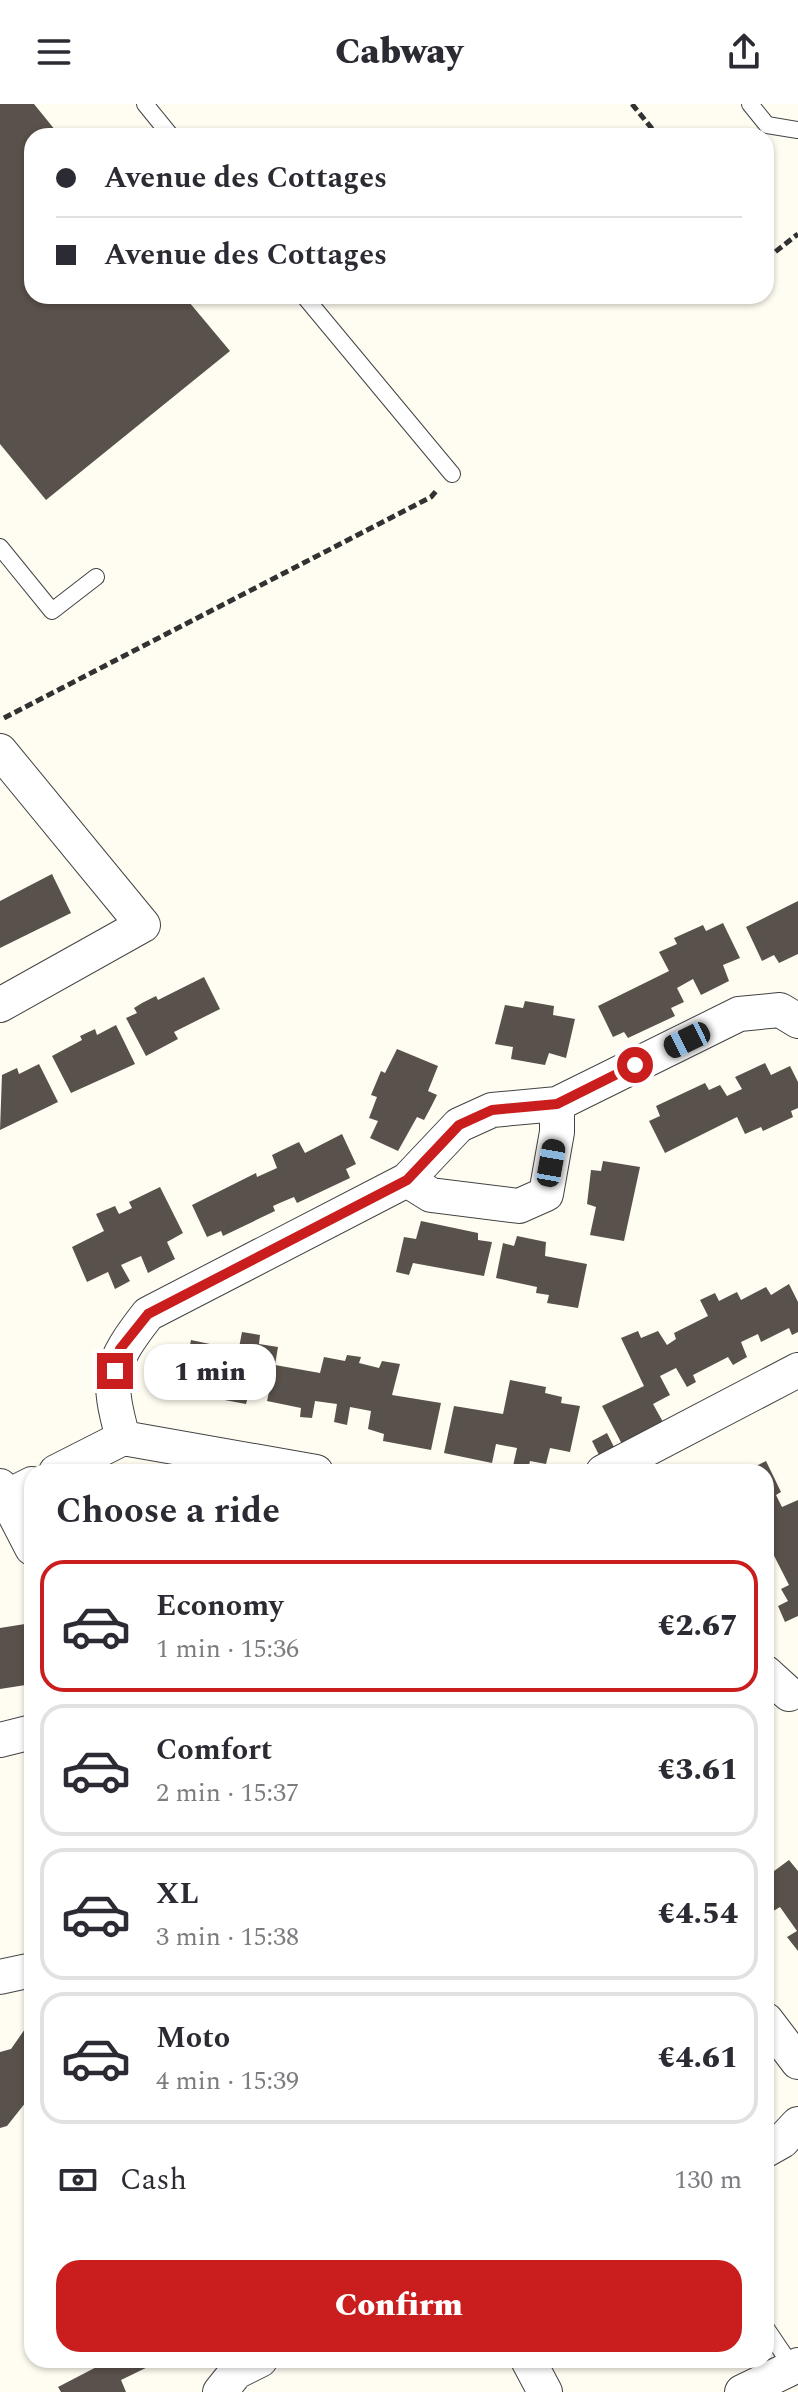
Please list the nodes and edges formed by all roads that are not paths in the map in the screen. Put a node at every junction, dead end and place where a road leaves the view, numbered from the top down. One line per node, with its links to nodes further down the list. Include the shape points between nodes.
1 (145, 104): 3 (lane)
2 (750, 104): 4 (lane, via 767,125)
3 (164, 128)
4 (798, 130)
5 (311, 304): 6 (lane)
6 (452, 474)
7 (0, 547): 8 (lane, via 52,611)
8 (96, 577)
9 (0, 751): 10 (street, via 143,925)
10 (0, 1005)
11 (798, 1021): 12 (street, via 780,1010 739,1014)
12 (557, 1104): 13 (street, via 492,1110 459,1125); 13 (street, via 546,1194 519,1206 431,1195)
13 (407, 1180): 15 (street, via 148,1314 120,1349 110,1392)
14 (798, 1370): 18 (street)
15 (123, 1438): 16 (street); 17 (street)
16 (72, 1464)
17 (271, 1464)
18 (618, 1464)
19 (13, 1489): 20 (street)
20 (24, 1523)
21 (24, 1734): 22 (street)
22 (0, 1740)
23 (24, 1972): 24 (street)
24 (0, 1977)
25 (774, 2030): 26 (street)
26 (798, 2062)
27 (798, 2124): 28 (street)
28 (774, 2146)
29 (774, 2338): 30 (lane)
30 (795, 2366): 35 (street)
31 (244, 2368): 33 (street)
32 (532, 2368): 34 (street)
33 (220, 2392)
34 (545, 2392)
35 (742, 2392)

